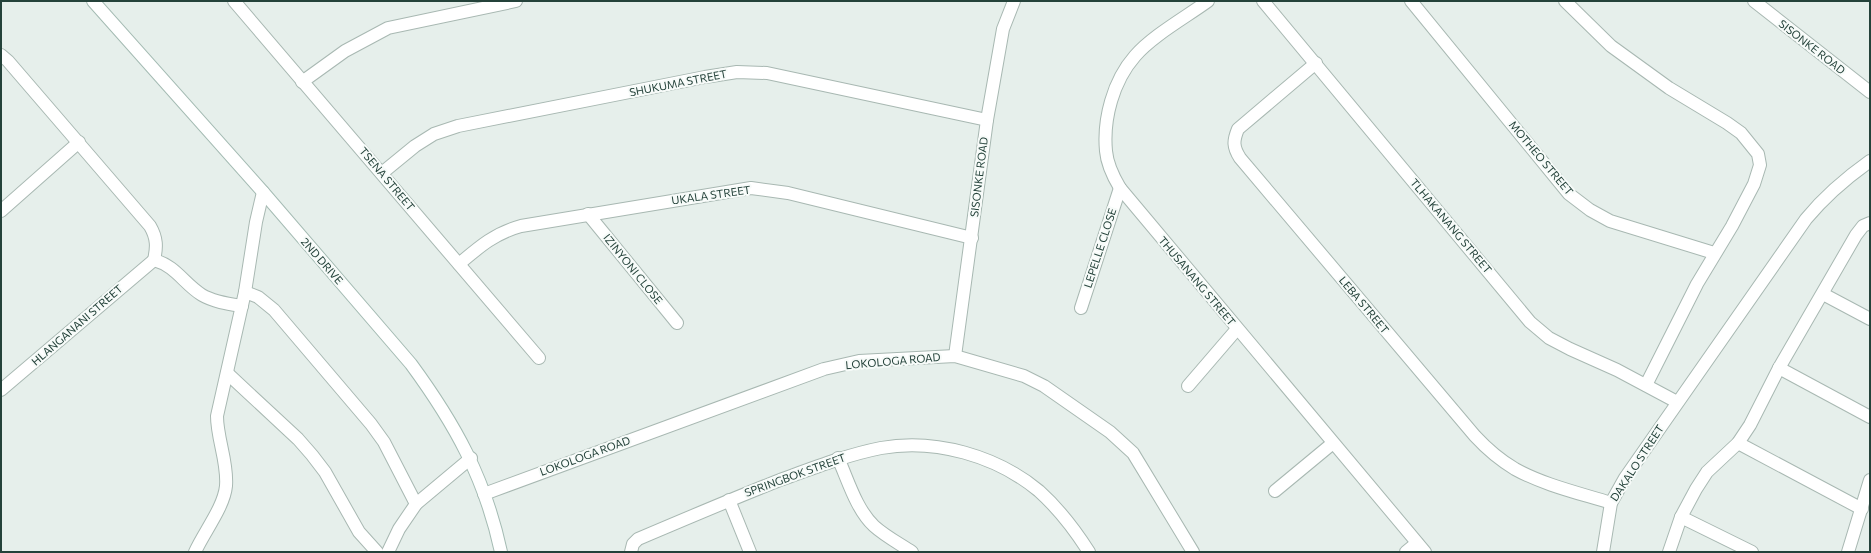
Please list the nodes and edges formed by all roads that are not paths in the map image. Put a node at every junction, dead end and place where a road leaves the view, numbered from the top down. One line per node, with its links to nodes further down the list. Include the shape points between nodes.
1 (93, 1): 19 (street, 2ND DRIVE)
2 (234, 1): 12 (street, TSENA STREET)
3 (516, 1): 12 (street, via 388,28 345,51)
4 (1014, 1): 14 (street, SISONKE ROAD, via 1003,29)
5 (1208, 1): 18 (street, THUSANANG STREET, via 1135,56 1121,74 1112,99 1106,133 1106,153)
6 (1263, 1): 11 (street, TLHAKANANG STREET)
7 (1411, 1): 24 (street, MOTHEO STREET, via 1569,194 1610,221)
8 (1565, 1): 24 (street, via 1628,60 1741,133 1758,154 1760,164 1754,184 1732,226)
9 (1754, 1): 13 (street, SISONKE ROAD)
10 (1, 55): 15 (street)
11 (1316, 63): 38 (street, TLHAKANANG STREET, via 1530,322 1556,342); 51 (street, LEBA STREET, via 1238,129 1234,142 1240,158 1475,436 1494,455 1516,469 1541,480)
12 (302, 82): 17 (street, TSENA STREET)
13 (1870, 92)
14 (987, 120): 17 (street, SHUKUMA STREET, via 806,80 767,73 737,72 458,126 434,134); 23 (street, SISONKE ROAD)
15 (80, 142): 20 (street); 25 (street, via 150,226 156,243)
16 (1870, 161): 41 (street, DAKALO STREET, via 1826,196 1806,219)
17 (382, 173): 26 (street, TSENA STREET)
18 (1120, 188): 30 (street, LEPELLE CLOSE); 33 (street, THUSANANG STREET)
19 (263, 192): 27 (street); 45 (street, 2ND DRIVE, via 411,364 449,419)
20 (1, 211)
21 (588, 214): 23 (street, UKALA STREET, via 751,188 788,193); 26 (street, UKALA STREET, via 506,230 488,240); 32 (street, IZINYONI CLOSE)
22 (1870, 223): 28 (street, via 1860,229)
23 (972, 238): 34 (street, SISONKE ROAD)
24 (1714, 253): 38 (street)
25 (154, 260): 29 (street, via 174,269 203,296); 40 (street, HLANGANANI STREET)
26 (459, 264): 35 (street, TSENA STREET)
27 (245, 292): 29 (street); 52 (street, via 258,297 274,310 371,424 384,442)
28 (1823, 294): 31 (street); 36 (street)
29 (242, 306): 37 (street)
30 (1081, 308)
31 (1870, 319)
32 (677, 323)
33 (1237, 329): 39 (street); 43 (street, THUSANANG STREET)
34 (955, 356): 49 (street, LOKOLOGA ROAD, via 859,361 824,369); 64 (street, LOKOLOGA ROAD, via 1024,376 1044,386 1110,432 1133,454)
35 (539, 358)
36 (1779, 368): 42 (street); 44 (street)
37 (227, 373): 56 (street, via 217,416 226,476 225,493); 57 (street, via 312,455 325,472 359,532)
38 (1646, 385): 41 (street, TLHAKANANG STREET)
39 (1188, 386)
40 (1, 390)
41 (1677, 402): 51 (street, DAKALO STREET)
42 (1870, 416)
43 (1333, 443): 48 (street); 55 (street, THUSANANG STREET)
44 (1738, 443): 53 (street); 54 (street, via 1707,472)
45 (470, 458): 49 (street, 2ND DRIVE); 52 (street)
46 (838, 458): 50 (street, SPRINGBOK STREET); 62 (street, via 866,516 874,526); 63 (street, SPRINGBOK STREET, via 906,445 949,449 995,464 1039,491 1068,521)
47 (1870, 480): 53 (street)
48 (1275, 491)
49 (484, 494): 59 (street, 2ND DRIVE)
50 (729, 500): 60 (street, SPRINGBOK STREET, via 638,539 633,544); 61 (street)
51 (1610, 502): 66 (street, DAKALO STREET)
52 (416, 504): 58 (street, via 399,529)
53 (1862, 509): 69 (street)
54 (1681, 517): 67 (street); 68 (street)
55 (1421, 548): 65 (street)
56 (195, 552)
57 (377, 552)
58 (388, 552)
59 (501, 552)
60 (631, 552)
61 (750, 552)
62 (912, 552)
63 (1089, 552)
64 (1193, 552)
65 (1406, 552)
66 (1603, 552)
67 (1669, 552)
68 (1752, 552)
69 (1848, 552)

